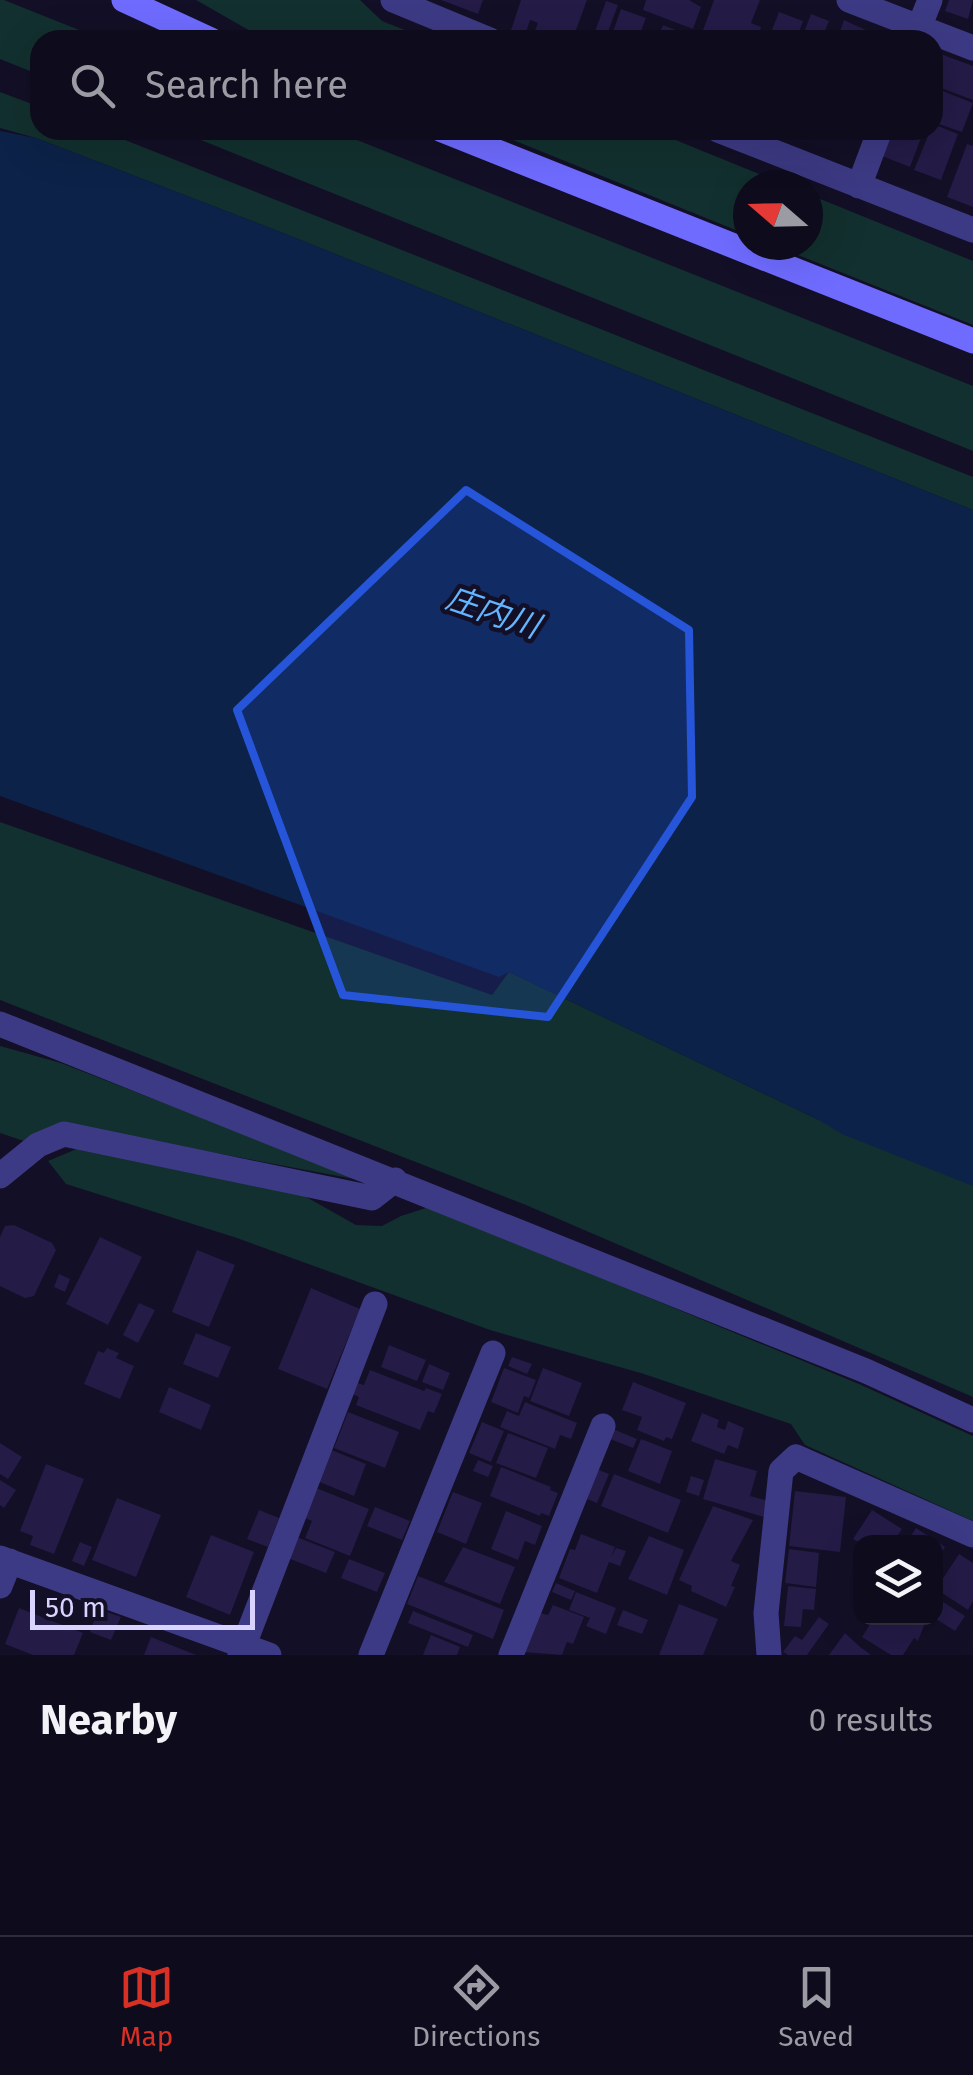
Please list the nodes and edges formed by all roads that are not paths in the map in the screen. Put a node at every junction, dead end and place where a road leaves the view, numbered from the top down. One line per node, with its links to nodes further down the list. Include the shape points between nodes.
1 (124, 0): 6 (main road)
2 (161, 0): 7 (main road)
3 (849, 0): 9 (street)
4 (930, 0): 10 (street)
5 (397, 1): 8 (street)
6 (189, 30)
7 (197, 30)
8 (466, 30)
9 (909, 30)
10 (919, 30)
11 (943, 40): 12 (street)
12 (973, 48)
13 (467, 140): 18 (main road)
14 (743, 140): 16 (street)
15 (876, 140): 16 (street)
16 (859, 186): 17 (street)
17 (973, 230)
18 (973, 341)
19 (0, 1024): 21 (street)
20 (0, 1176): 21 (street, via 38,1145 64,1134 372,1198)
21 (395, 1180): 24 (street)
22 (375, 1304): 29 (street)
23 (493, 1353): 31 (street)
24 (973, 1420)
25 (603, 1426): 32 (street)
26 (973, 1536): 33 (street, via 796,1457 781,1471 766,1614)
27 (5, 1560): 28 (street); 29 (street)
28 (0, 1586)
29 (242, 1650): 30 (street)
30 (269, 1655)
31 (371, 1655)
32 (511, 1655)
33 (769, 1655)

